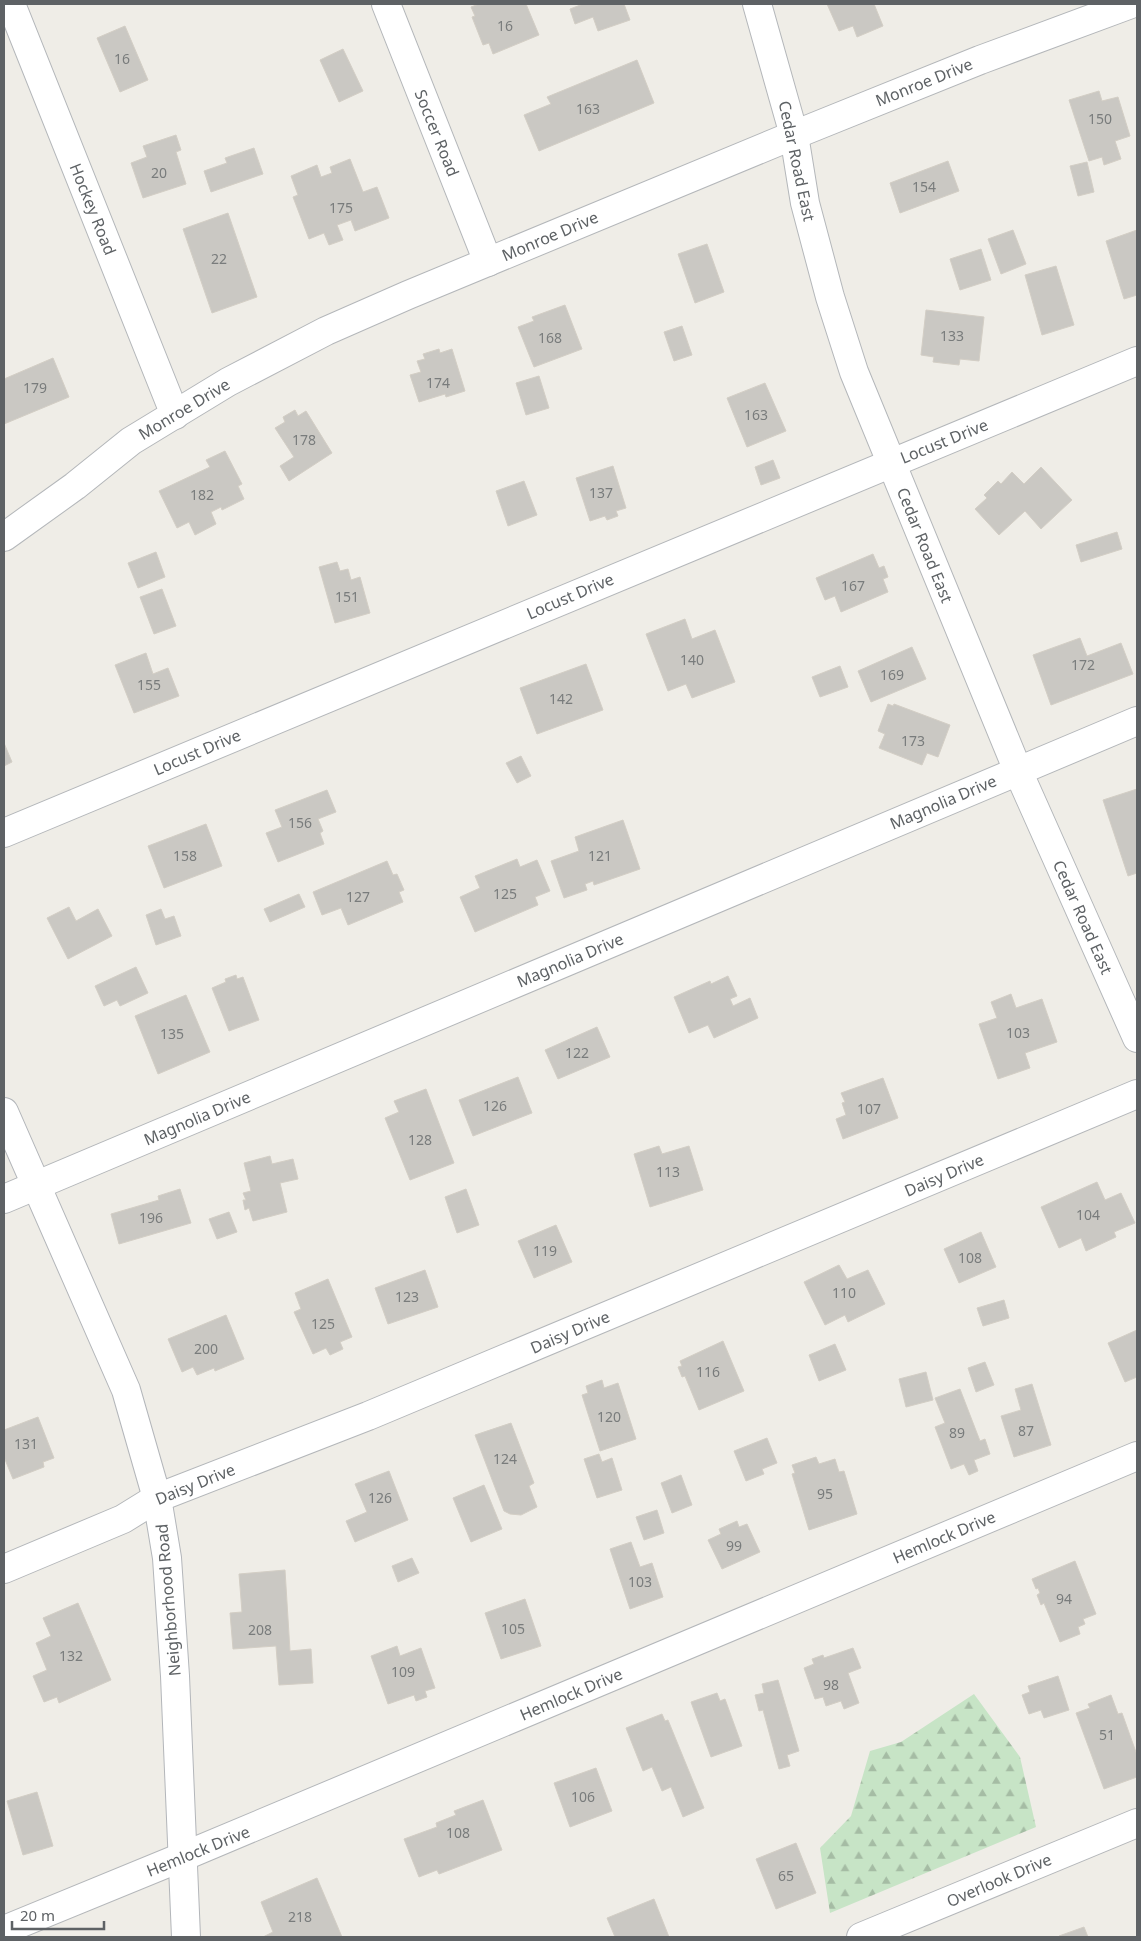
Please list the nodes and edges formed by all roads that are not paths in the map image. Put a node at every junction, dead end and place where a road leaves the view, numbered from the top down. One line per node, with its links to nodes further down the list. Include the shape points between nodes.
1 (11, 4): 8 (street, Hockey Road)
2 (386, 4): 6 (street, Soccer Road)
3 (757, 4): 5 (street, Cedar Road East)
4 (1131, 4): 5 (street, Monroe Drive, via 980,60)
5 (794, 135): 6 (street, Monroe Drive); 9 (street, Cedar Road East, via 805,203 830,297 854,372)
6 (488, 262): 8 (street, Monroe Drive, via 326,331 228,382)
7 (1137, 361): 9 (street, Locust Drive)
8 (175, 415): 10 (street, Monroe Drive, via 131,441)
9 (891, 463): 12 (street, Cedar Road East); 13 (street, Locust Drive)
10 (4, 537)
11 (1137, 721): 12 (street, Magnolia Drive)
12 (1018, 771): 14 (street, Cedar Road East); 17 (street, Magnolia Drive)
13 (4, 833)
14 (1137, 1038)
15 (1137, 1094): 20 (street, Daisy Drive, via 368,1416)
16 (4, 1112): 17 (street, Neighborhood Road)
17 (36, 1186): 18 (street, Magnolia Drive); 20 (street, Neighborhood Road, via 126,1390)
18 (4, 1199)
19 (1137, 1456): 23 (street, Hemlock Drive)
20 (157, 1498): 21 (street, Daisy Drive, via 124,1519); 23 (street, Neighborhood Road, via 168,1558)
21 (4, 1569)
22 (1137, 1823): 26 (street, Overlook Drive)
23 (182, 1858): 24 (street, Hemlock Drive); 25 (street, Neighborhood Road)
24 (4, 1930)
25 (186, 1937)
26 (861, 1937)

